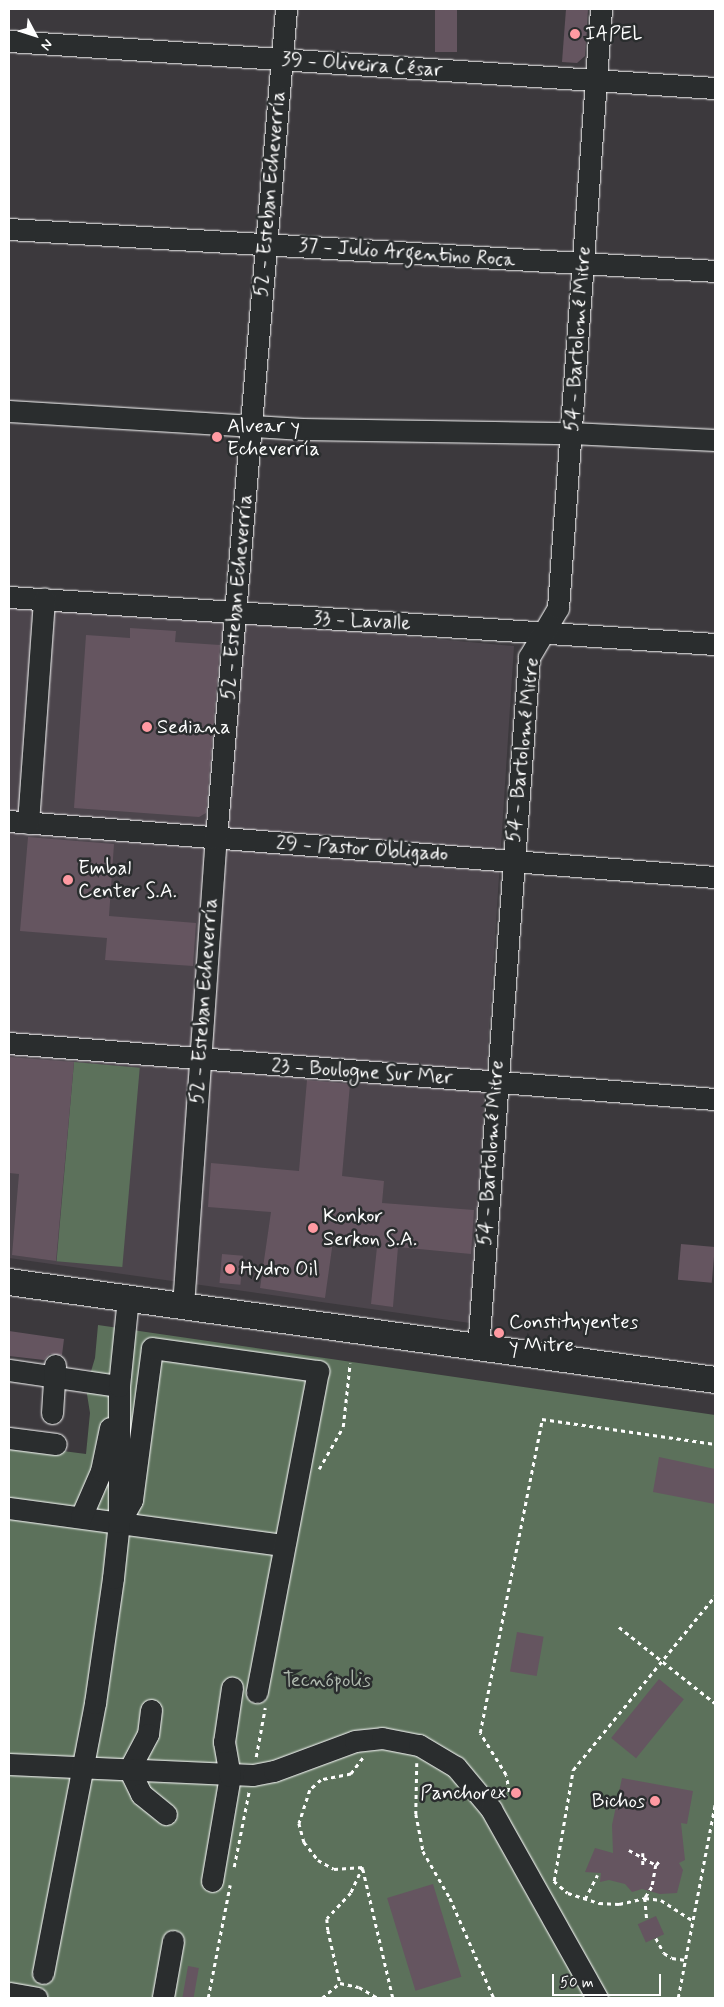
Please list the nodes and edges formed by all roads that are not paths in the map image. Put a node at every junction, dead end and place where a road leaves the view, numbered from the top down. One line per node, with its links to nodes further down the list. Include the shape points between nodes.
1 (286, 9): 4 (street, 52 - Esteban Echeverría)
2 (600, 9): 5 (street, 54 - Bartolomé Mitre)
3 (9, 41): 4 (street, 39 - Oliveira César)
4 (282, 59): 5 (street, 39 - Oliveira César); 8 (street, 52 - Esteban Echeverría)
5 (596, 81): 6 (street, 39 - Oliveira César); 9 (street, 54 - Bartolomé Mitre)
6 (715, 88)
7 (9, 228): 8 (street, 37 - Julio Argentino Roca)
8 (265, 244): 9 (street, 37 - Julio Argentino Roca); 12 (street, 52 - Esteban Echeverría)
9 (583, 264): 10 (street, 37 - Julio Argentino Roca); 13 (street, 54 - Bartolomé Mitre)
10 (715, 271)
11 (9, 411): 12 (street)
12 (252, 426): 13 (street); 17 (street, 52 - Esteban Echeverría)
13 (571, 433): 14 (street); 18 (street, 54 - Bartolomé Mitre, via 558,608)
14 (715, 440)
15 (9, 597): 16 (street, 33 - Lavalle)
16 (44, 599): 17 (street, 33 - Lavalle); 20 (street)
17 (236, 614): 18 (street, 33 - Lavalle); 21 (street, 52 - Esteban Echeverría)
18 (544, 632): 19 (street, 33 - Lavalle); 22 (street, 54 - Bartolomé Mitre, via 529,657)
19 (715, 644)
20 (19, 822): 21 (street, 29 - Pastor Obligado)
21 (216, 838): 22 (street, 29 - Pastor Obligado); 25 (street, 52 - Esteban Echeverría)
22 (512, 861): 23 (street, 29 - Pastor Obligado); 26 (street, 54 - Bartolomé Mitre)
23 (715, 876)
24 (9, 1043): 25 (street, 23 - Boulogne Sur Mer)
25 (200, 1059): 26 (street, 23 - Boulogne Sur Mer); 30 (street, 52 - Esteban Echeverría)
26 (496, 1082): 27 (street, 23 - Boulogne Sur Mer); 31 (street, 54 - Bartolomé Mitre)
27 (715, 1099)
28 (9, 1282): 29 (main road)
29 (128, 1298): 30 (main road); 35 (street)
30 (182, 1306): 31 (main road)
31 (478, 1348): 34 (main road)
32 (55, 1369): 33 (street); 35 (street); 36 (street)
33 (9, 1370)
34 (715, 1380)
35 (119, 1386): 40 (street, via 101,1471); 41 (street)
36 (52, 1413)
37 (9, 1438): 38 (street)
38 (56, 1444)
39 (9, 1508): 40 (street)
40 (81, 1517): 41 (street)
41 (120, 1522): 42 (street); 42 (street, via 132,1500 152,1348 318,1371); 47 (street)
42 (283, 1545): 44 (street)
43 (232, 1688): 49 (street, via 224,1742)
44 (257, 1692)
45 (151, 1710): 48 (street, via 148,1734)
46 (9, 1764): 47 (street)
47 (83, 1766): 48 (street); 53 (street)
48 (129, 1769): 49 (street); 50 (street, via 141,1794)
49 (230, 1776): 51 (street); 57 (street, via 274,1771 355,1742 382,1738 419,1744 456,1767 491,1809)
50 (166, 1814)
51 (212, 1881)
52 (173, 1941): 55 (street)
53 (43, 1973)
54 (9, 1993): 56 (street)
55 (163, 1997)
56 (37, 1998)
57 (597, 1998)

